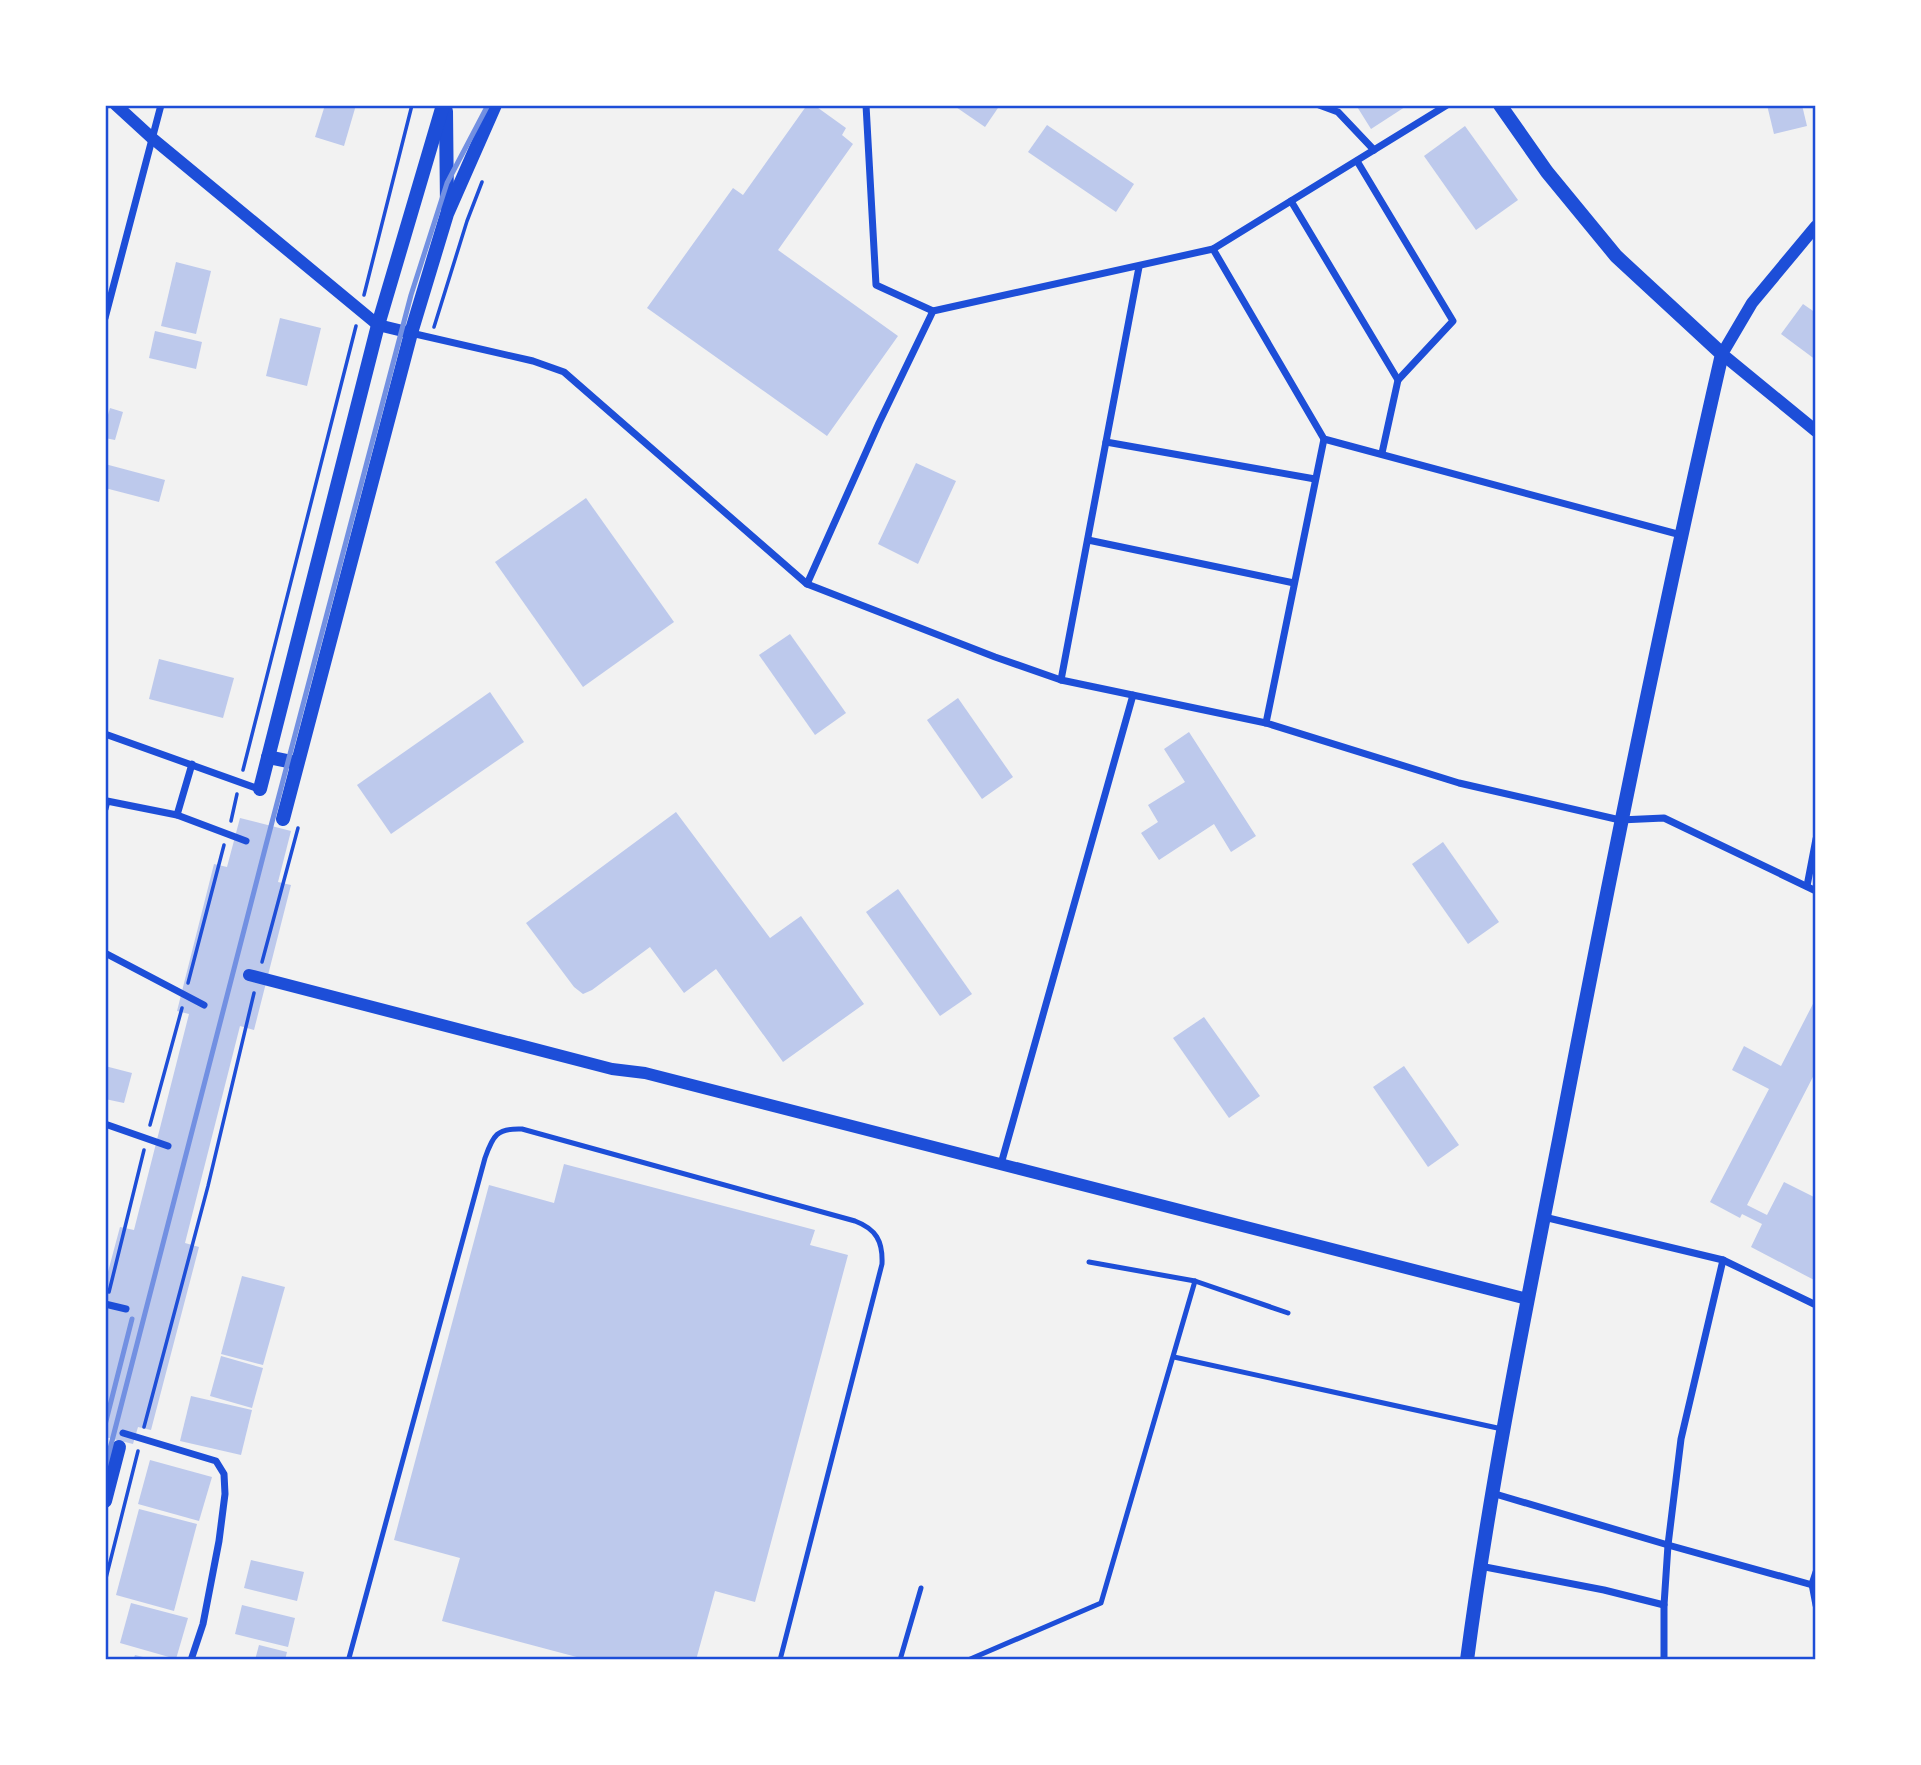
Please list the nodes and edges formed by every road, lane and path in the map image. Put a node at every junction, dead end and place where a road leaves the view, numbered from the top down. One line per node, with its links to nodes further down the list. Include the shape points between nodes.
1 (116, 105): 10 (street)
2 (161, 105): 10 (street)
3 (412, 105): 20 (path)
4 (444, 105): 15 (main road); 22 (main road)
5 (495, 105): 15 (main road)
6 (866, 105): 19 (street, via 876,285)
7 (1319, 105): 11 (street, via 1338,112)
8 (1447, 105): 11 (street)
9 (1500, 105): 25 (main road, via 1547,172 1616,256)
10 (152, 138): 20 (street); 21 (street)
11 (1374, 150): 12 (street)
12 (1357, 160): 14 (street); 26 (street, via 1452,321)
13 (485, 173): 24 (path)
14 (1291, 201): 17 (street); 26 (street)
15 (447, 214): 23 (main road)
16 (1816, 226): 25 (street, via 1752,303)
17 (1213, 249): 18 (street); 28 (street)
18 (1139, 267): 19 (street); 29 (street)
19 (933, 310): 35 (street)
20 (360, 311): 22 (street); 43 (path)
21 (105, 318)
22 (377, 325): 23 (street); 40 (main road)
23 (411, 333): 24 (street); 41 (main road)
24 (431, 337): 35 (street, via 564,372)
25 (1722, 354): 27 (street); 32 (main road)
26 (1398, 380): 30 (street)
27 (1816, 431)
28 (1324, 439): 30 (street); 31 (street)
29 (1106, 442): 31 (street); 33 (street)
30 (1382, 453): 32 (street)
31 (1315, 479): 34 (street)
32 (1681, 535): 48 (main road)
33 (1087, 540): 34 (street); 36 (street)
34 (1294, 583): 38 (street)
35 (807, 584): 36 (street)
36 (1061, 680): 37 (street)
37 (1133, 695): 38 (street); 62 (street)
38 (1266, 723): 48 (street, via 1459,783)
39 (105, 734): 42 (street)
40 (268, 757): 41 (main road); 44 (main road)
41 (297, 762): 47 (main road)
42 (192, 764): 43 (street); 46 (street)
43 (240, 781): 44 (street); 50 (path)
44 (260, 789)
45 (105, 809): 46 (street, via 107,801)
46 (177, 816): 50 (street)
47 (283, 819)
48 (1620, 820): 53 (street, via 1664,818); 63 (main road)
49 (300, 821): 56 (path)
50 (227, 834): 52 (street); 57 (path)
51 (1816, 839): 53 (street)
52 (246, 841)
53 (1807, 886): 54 (street)
54 (1816, 891)
55 (105, 953): 57 (street)
56 (253, 976): 62 (street); 74 (path, via 208,1186)
57 (185, 995): 58 (street); 60 (path)
58 (204, 1005)
59 (105, 1124): 60 (street)
60 (146, 1138): 61 (street); 68 (path)
61 (168, 1146)
62 (1001, 1164): 67 (street)
63 (1544, 1217): 64 (street); 67 (main road)
64 (1723, 1260): 69 (street); 78 (street, via 1681,1440)
65 (1089, 1262): 66 (lane)
66 (1195, 1281): 71 (lane); 72 (lane)
67 (1527, 1299): 73 (main road)
68 (105, 1304): 70 (street)
69 (1816, 1305)
70 (126, 1309)
71 (1288, 1313)
72 (1174, 1357): 73 (lane); 91 (lane, via 1101,1603)
73 (1503, 1430): 76 (main road)
74 (141, 1439): 75 (street); 81 (path); 87 (street, via 216,1461 224,1474 219,1541)
75 (121, 1440): 77 (main road)
76 (1492, 1493): 78 (street); 79 (main road)
77 (105, 1501)
78 (1668, 1545): 82 (street); 84 (street)
79 (1479, 1566): 84 (street); 92 (main road)
80 (1816, 1572): 82 (street)
81 (105, 1582)
82 (1814, 1585): 85 (street)
83 (921, 1588): 90 (lane)
84 (1664, 1605): 93 (street)
85 (1816, 1605)
86 (349, 1659): 88 (lane); 89 (lane, via 485,1158 496,1134 515,1128 855,1221 878,1236 882,1264)
87 (191, 1660)
88 (358, 1660)
89 (780, 1660)
90 (900, 1660)
91 (968, 1660)
92 (1467, 1660)
93 (1664, 1660)

